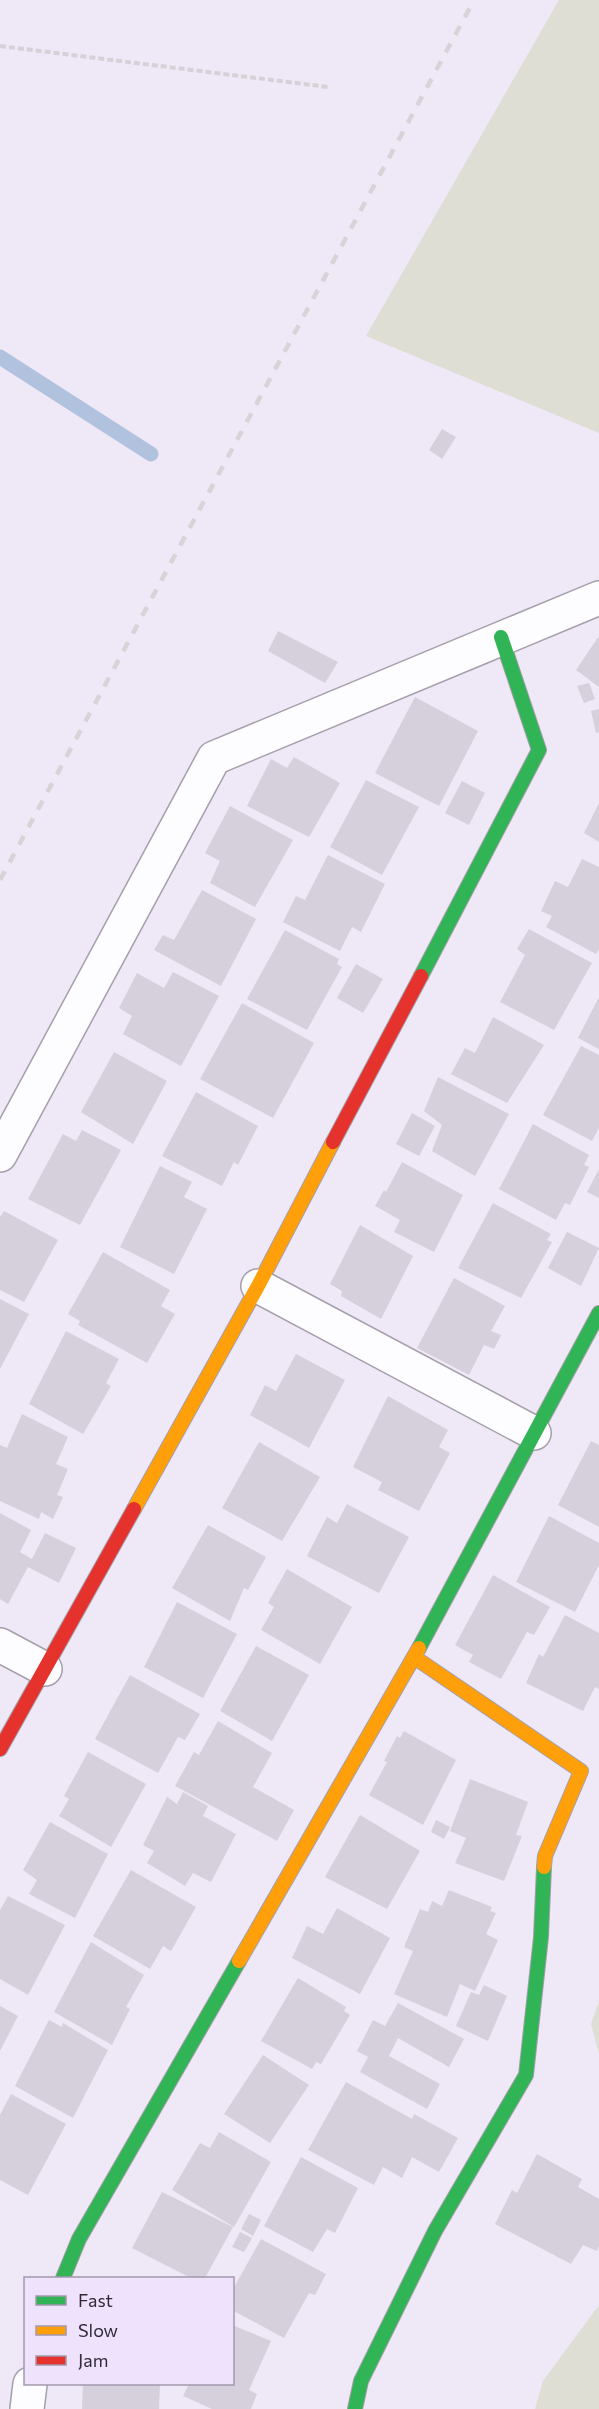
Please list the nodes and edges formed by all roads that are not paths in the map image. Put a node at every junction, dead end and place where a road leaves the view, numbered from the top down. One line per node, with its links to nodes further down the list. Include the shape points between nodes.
1 (599, 598): 2 (street)
2 (501, 637): 3 (street, via 214,758); 4 (street, via 539,750)
3 (0, 1155)
4 (258, 1287): 6 (street); 9 (street)
5 (599, 1313): 6 (street)
6 (534, 1433): 8 (street)
7 (0, 1645): 9 (street)
8 (414, 1657): 11 (street, via 79,2239); 14 (street, via 581,1772 544,1856 541,1936 526,2075 435,2231 361,2381)
9 (45, 1669): 10 (street)
10 (0, 1749)
11 (63, 2277)
12 (30, 2385): 13 (street)
13 (27, 2409)
14 (355, 2409)

